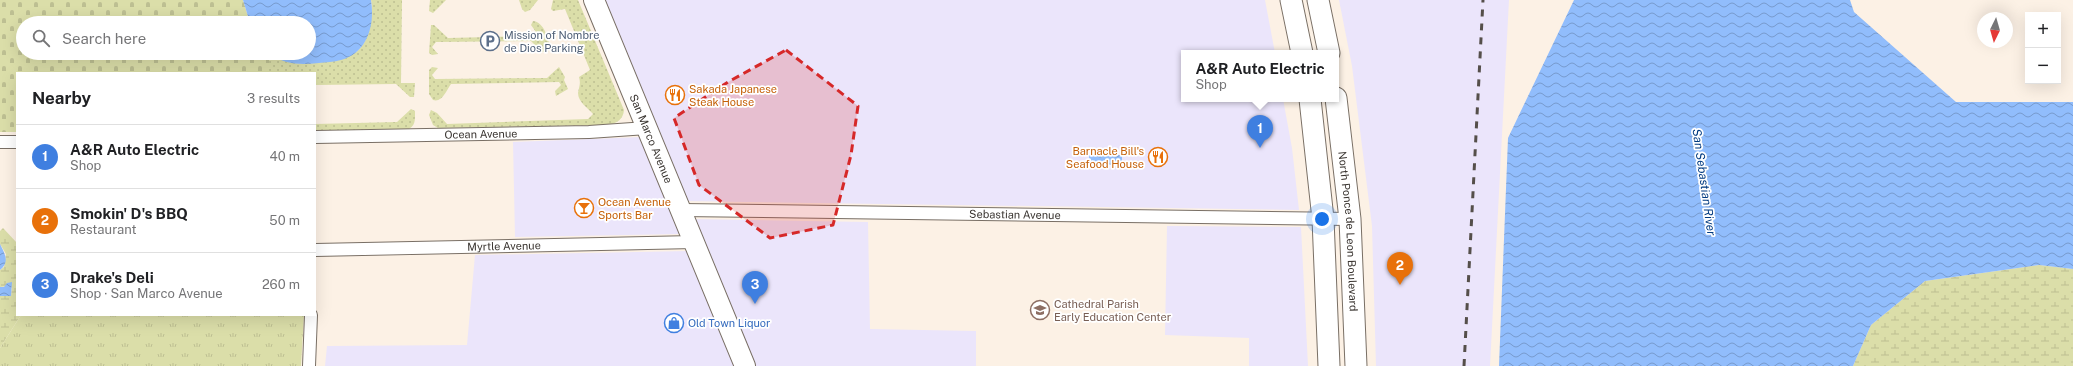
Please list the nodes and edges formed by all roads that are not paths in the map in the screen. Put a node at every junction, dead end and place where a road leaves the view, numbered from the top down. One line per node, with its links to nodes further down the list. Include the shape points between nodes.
1 (594, 0): 8 (main road, San Marco Avenue)
2 (1291, 0): 4 (highway)
3 (1318, 0): 5 (highway)
4 (1301, 50)
5 (1328, 50)
6 (1310, 102): 13 (highway)
7 (1336, 102): 14 (highway, North Ponce de Leon Boulevard)
8 (647, 128): 9 (street, Ocean Avenue, via 589,132); 12 (main road, San Marco Avenue)
9 (316, 137)
10 (0, 142): 11 (street)
11 (16, 142)
12 (681, 210): 13 (street, Sebastian Avenue); 15 (main road, San Marco Avenue)
13 (1323, 219): 14 (street, Sebastian Avenue); 20 (highway)
14 (1350, 219): 21 (highway, North Ponce de Leon Boulevard)
15 (694, 242): 16 (street, Myrtle Avenue); 19 (main road, San Marco Avenue)
16 (316, 250)
17 (312, 316): 18 (street)
18 (309, 366)
19 (745, 366)
20 (1330, 366)
21 (1356, 366)

